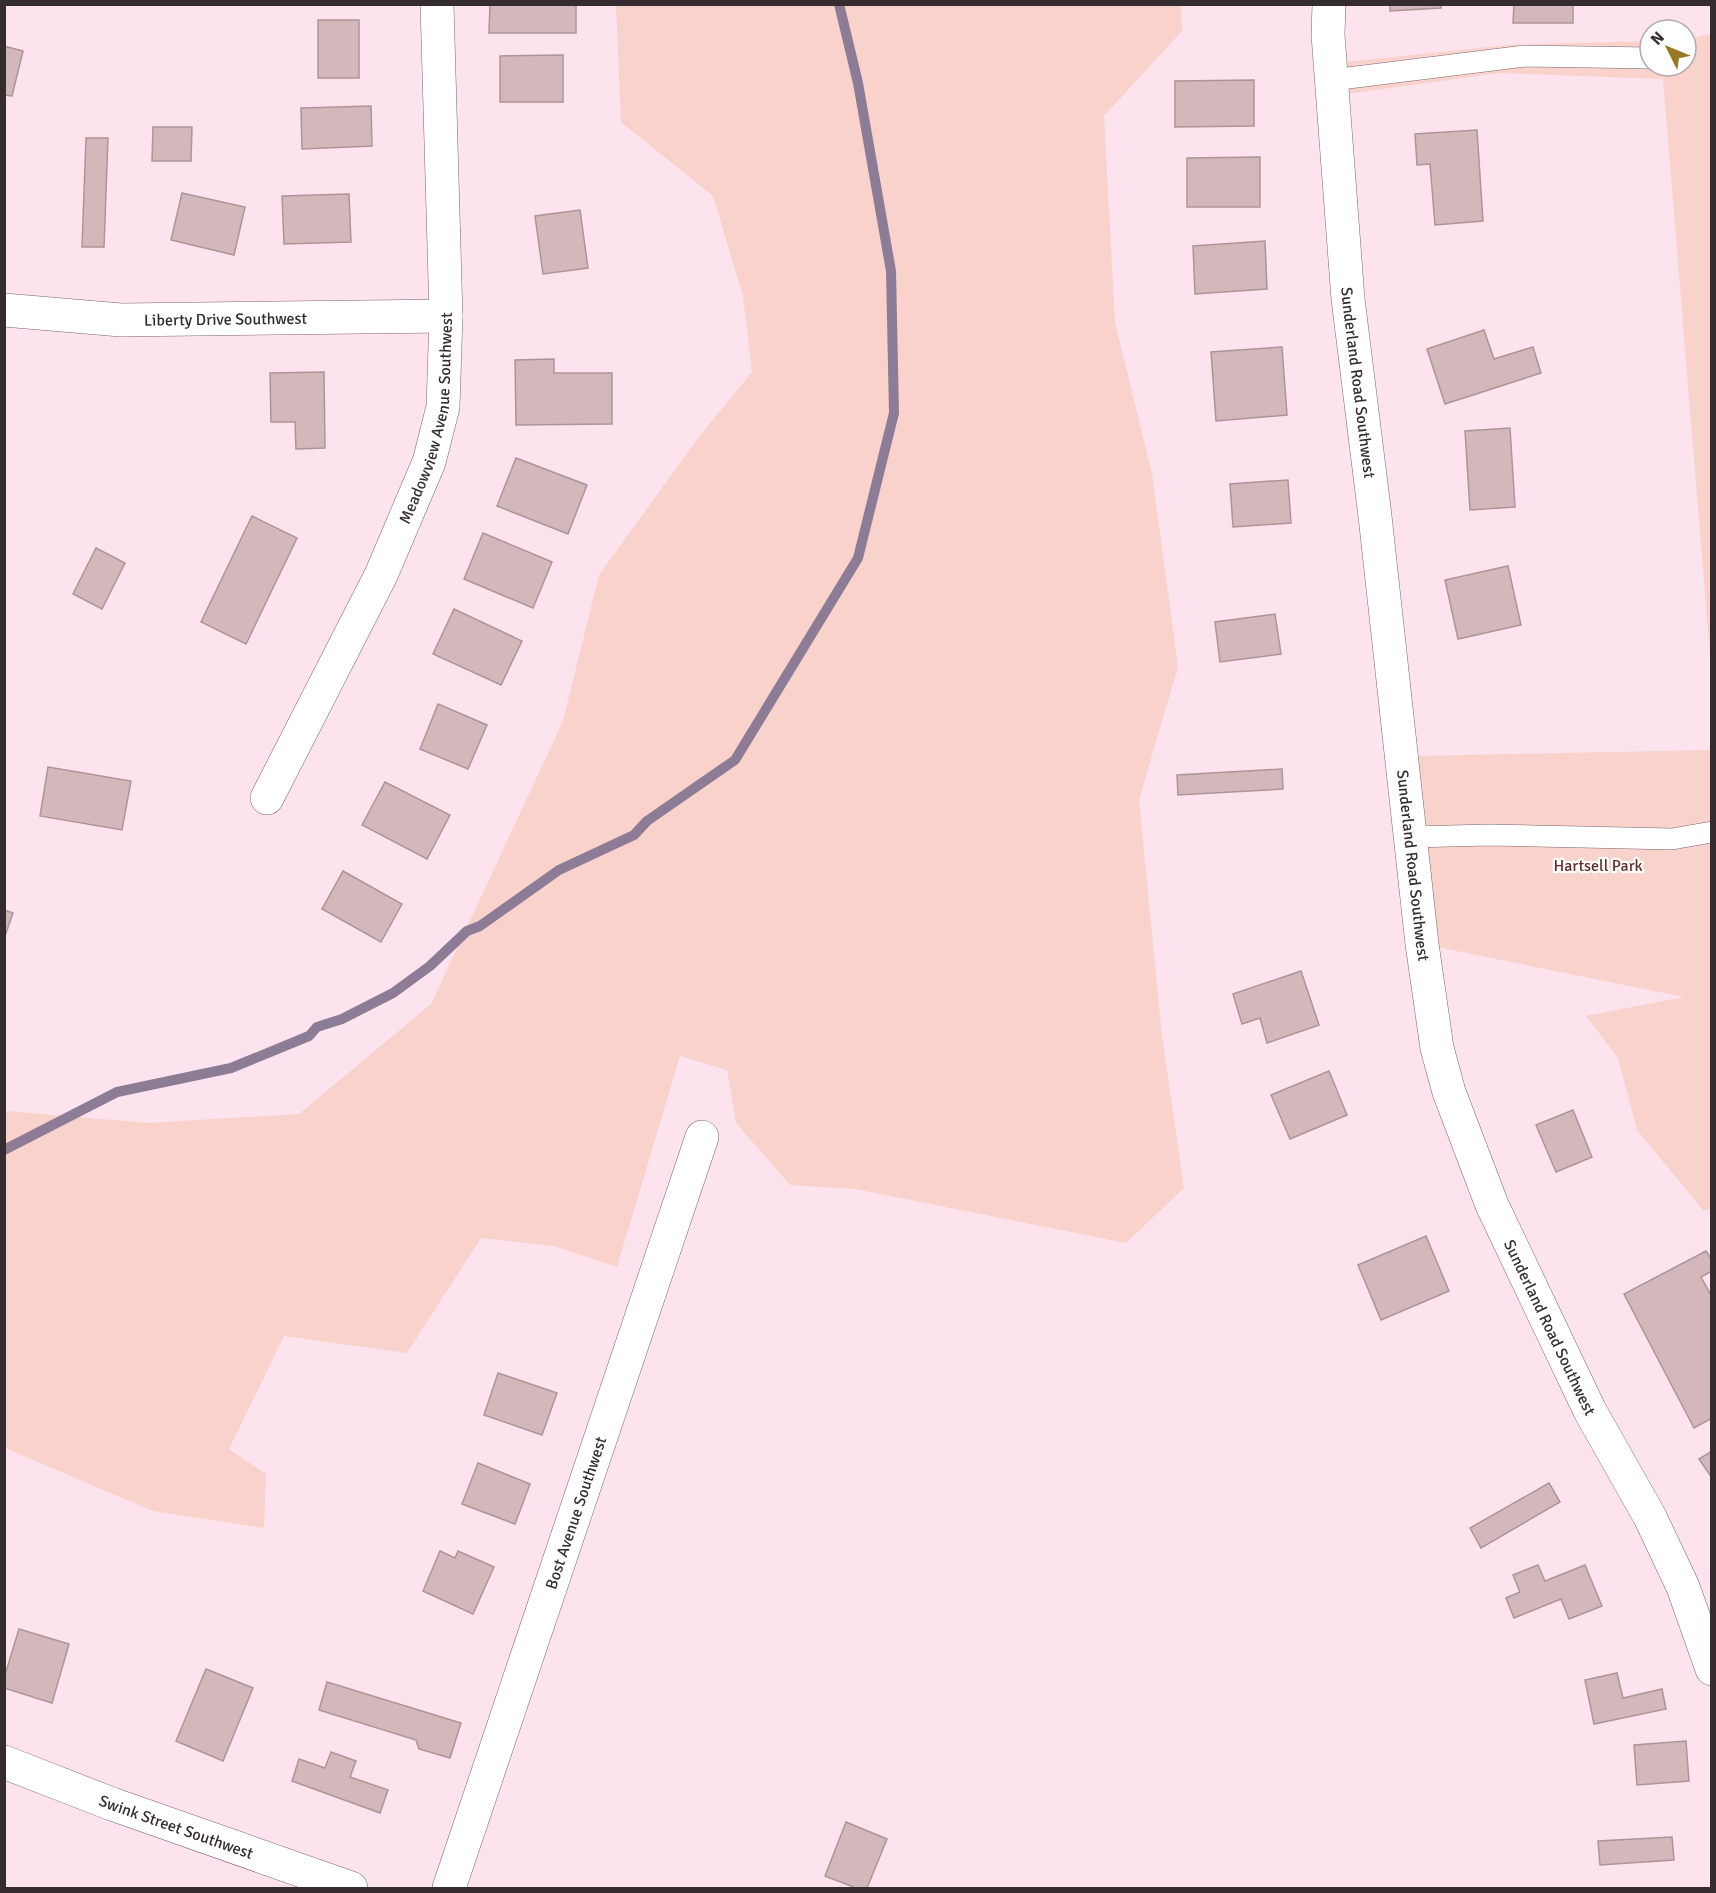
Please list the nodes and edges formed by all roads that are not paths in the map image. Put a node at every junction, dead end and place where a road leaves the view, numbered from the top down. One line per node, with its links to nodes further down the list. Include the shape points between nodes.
1 (437, 4): 6 (street, Meadowview Avenue Southwest)
2 (1329, 4): 4 (street, Sunderland Road Southwest)
3 (1638, 58): 4 (lane, via 1525,56)
4 (1332, 80): 9 (street, Sunderland Road Southwest, via 1348,299)
5 (4, 310): 6 (street, Liberty Drive Southwest, via 121,320)
6 (446, 316): 7 (street, Meadowview Avenue Southwest, via 443,407 429,462 381,574)
7 (267, 798)
8 (1712, 832): 9 (lane, via 1672,839)
9 (1411, 837): 11 (street, Sunderland Road Southwest, via 1437,1048 1449,1092 1492,1205 1590,1411 1650,1517)
10 (702, 1137): 14 (street, Bost Avenue Southwest)
11 (1712, 1669)
12 (4, 1762): 13 (street, Swink Street Southwest)
13 (351, 1888)
14 (449, 1888)

